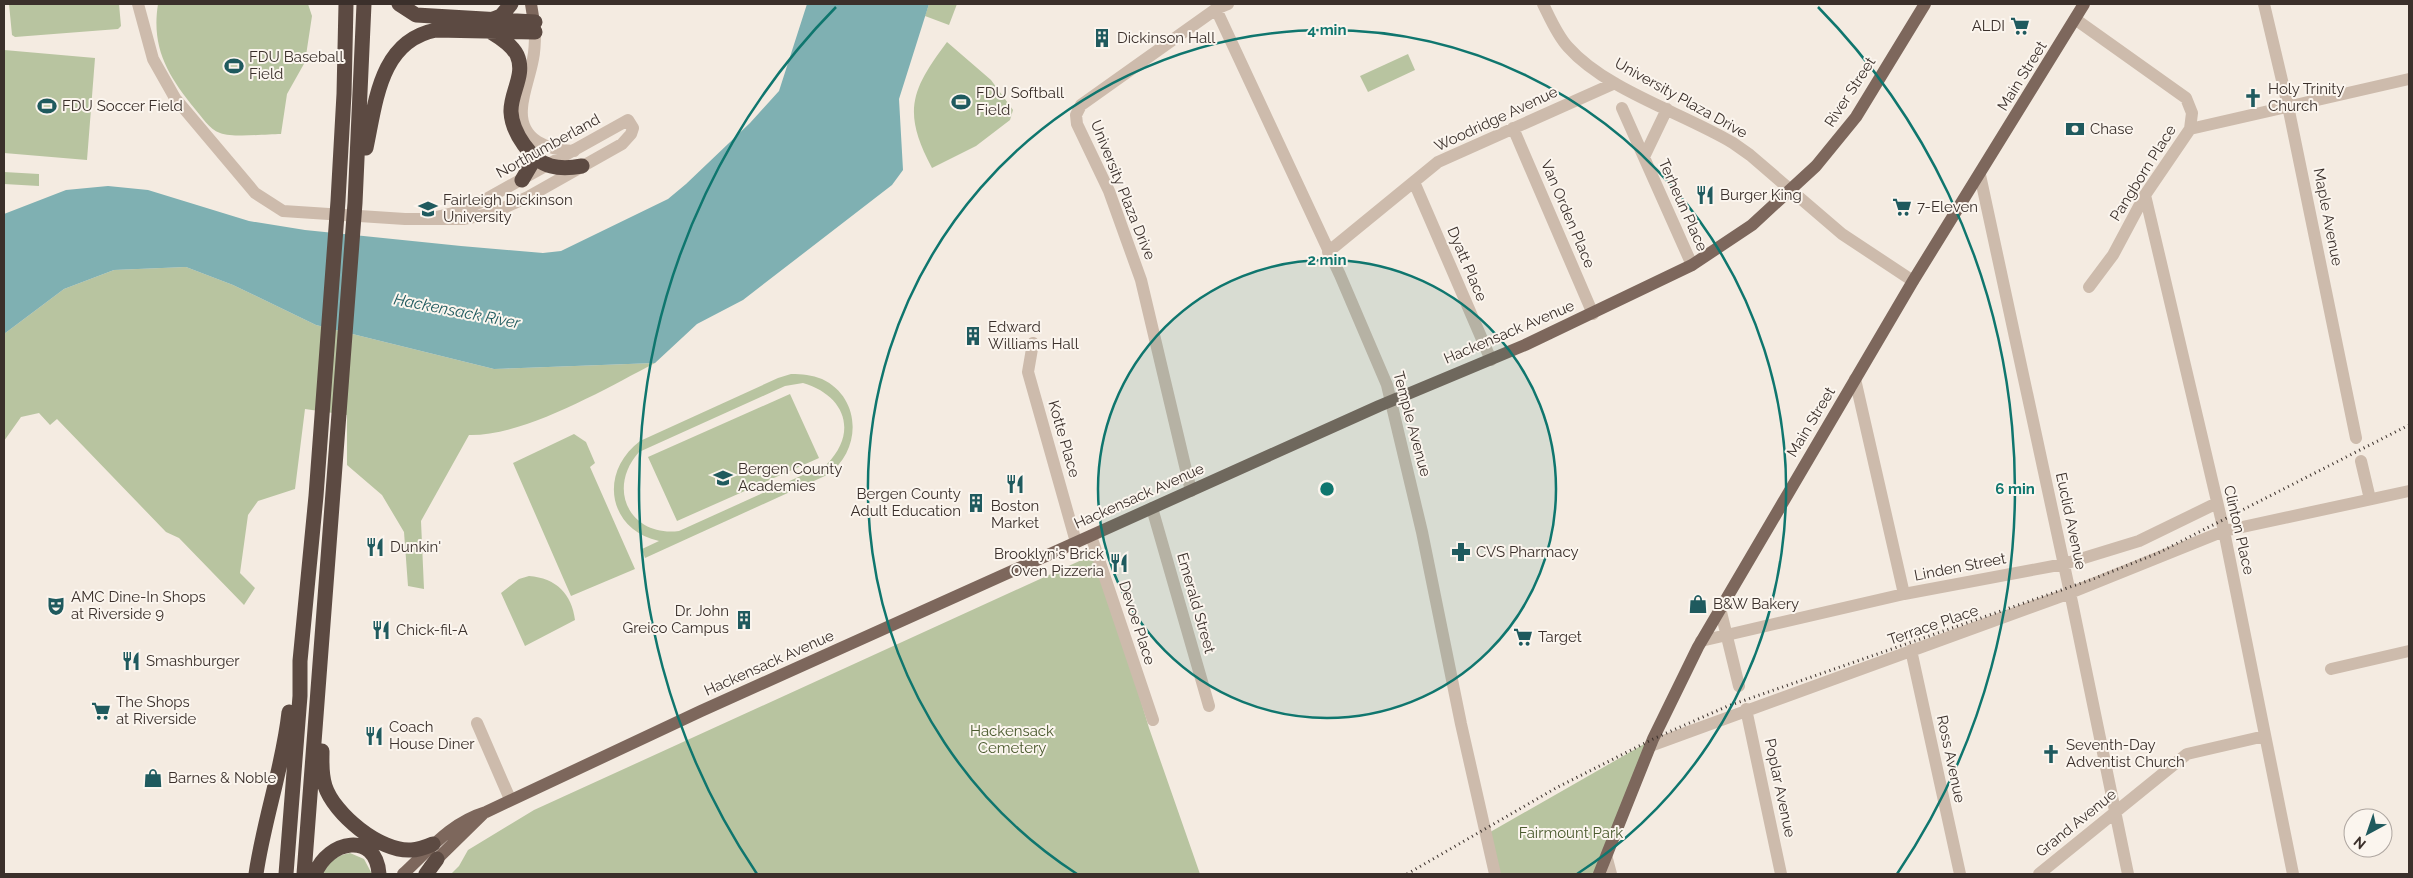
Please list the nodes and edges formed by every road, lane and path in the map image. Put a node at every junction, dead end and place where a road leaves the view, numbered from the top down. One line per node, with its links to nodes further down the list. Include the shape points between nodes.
1 (138, 4): 34 (street, via 146,38 164,81 255,193 283,211)
2 (346, 4): 62 (highway, via 338,201)
3 (364, 4): 33 (highway)
4 (399, 4): 14 (highway, via 416,15)
5 (511, 4): 14 (highway)
6 (531, 4): 15 (main road)
7 (1228, 4): 12 (street, University Plaza Drive)
8 (1543, 4): 17 (street, University Plaza Drive, via 1568,47)
9 (1925, 4): 31 (main road, River Street, via 1856,117)
10 (2084, 4): 13 (main road, Main Street)
11 (2264, 4): 18 (street, Maple Avenue)
12 (1216, 9): 35 (street, Temple Avenue); 46 (street, University Plaza Drive, via 1081,105 1076,114 1077,124 1112,200 1141,280)
13 (2075, 19): 22 (street, Pangborn Place, via 2186,98 2192,113); 28 (main road, Main Street)
14 (491, 26): 15 (highway); 24 (highway, via 517,55 519,78 511,113 524,144); 33 (highway, via 419,33 391,59 378,87)
15 (535, 27): 23 (street, via 534,58 522,110 523,121 537,143)
16 (2409, 80): 18 (street)
17 (1615, 83): 20 (street, University Plaza Drive); 21 (street, Woodridge Avenue)
18 (2288, 106): 22 (street); 44 (street, Maple Avenue)
19 (1622, 108): 25 (street, Terheun Place)
20 (1667, 109): 25 (street, Terheun Place); 31 (street, University Plaza Drive, via 1733,143)
21 (1513, 128): 30 (street, Woodridge Avenue, via 1438,162); 39 (street, Van Orden Place)
22 (2190, 129): 32 (street, Pangborn Place)
23 (574, 152): 26 (street, Northumberland); 27 (street, Northumberland, via 628,120 633,128 622,144)
24 (532, 154): 26 (highway); 29 (highway, via 532,163)
25 (1644, 157): 36 (street, Terheun Place)
26 (549, 166): 27 (highway, via 564,169); 29 (street, Northumberland)
27 (582, 166): 34 (street, via 528,197 490,214 463,219)
28 (1980, 175): 37 (main road, Main Street); 54 (street, Euclid Avenue)
29 (522, 180): 34 (street, Northumberland, via 453,214)
30 (1414, 182): 35 (street, Woodridge Avenue); 41 (street, Dyatt Place)
31 (1792, 190): 36 (main road, Hackensack Avenue, via 1752,225); 37 (street, University Plaza Drive, via 1842,234)
32 (2145, 195): 38 (street, Pangborn Place, via 2113,255); 49 (street, Clinton Place)
33 (355, 203): 65 (highway)
34 (428, 219)
35 (1328, 252): 43 (street, Temple Avenue)
36 (1692, 266): 39 (main road, Hackensack Avenue)
37 (1913, 282): 42 (main road, Main Street)
38 (2089, 287)
39 (1593, 314): 41 (main road, Hackensack Avenue)
40 (1033, 344): 53 (street, Kotte Place, via 1028,372)
41 (1491, 360): 43 (main road, Hackensack Avenue)
42 (1855, 379): 56 (street); 57 (main road, Main Street)
43 (1392, 401): 46 (main road, Hackensack Avenue); 84 (street, Temple Avenue)
44 (2356, 438)
45 (2361, 461): 48 (street)
46 (1191, 491): 50 (main road, Hackensack Avenue)
47 (2409, 491): 48 (street)
48 (2370, 499): 51 (street)
49 (2217, 503): 51 (street, Clinton Place); 54 (street, Linden Street, via 2139,541)
50 (1152, 508): 52 (main road, Hackensack Avenue); 66 (street, Emerald Street)
51 (2224, 531): 55 (street, Terrace Place); 70 (street, Clinton Place)
52 (1091, 536): 53 (main road, Hackensack Avenue); 68 (street, Devoe Place)
53 (1076, 542): 72 (main road, Hackensack Avenue)
54 (2064, 564): 55 (street, Euclid Avenue); 56 (street, Linden Street)
55 (2070, 593): 60 (street, Terrace Place); 73 (street, Euclid Avenue)
56 (1904, 594): 58 (street, Linden Street)
57 (1720, 608): 58 (street); 59 (main road, Main Street)
58 (1726, 635): 59 (street, Linden Street); 64 (street)
59 (1702, 640): 71 (main road, Main Street)
60 (1912, 650): 67 (street, Terrace Place); 88 (street, Ross Avenue)
61 (2409, 651): 63 (street)
62 (300, 661): 76 (highway, via 293,671 285,748); 77 (highway)
63 (2331, 669)
64 (1739, 686)
65 (317, 698): 74 (highway, via 323,779 338,810 363,832 393,846); 78 (highway)
66 (1209, 706)
67 (1746, 709): 71 (street, Terrace Place); 87 (street, Poplar Avenue)
68 (1153, 720)
69 (477, 723): 72 (street)
70 (2265, 736): 73 (street, Grand Avenue, via 2187,754); 91 (street, Clinton Place)
71 (1650, 746): 75 (main road, Main Street)
72 (510, 799): 74 (main road, Hackensack Avenue, via 486,812)
73 (2115, 812): 89 (street, Grand Avenue); 90 (street, Euclid Avenue)
74 (435, 852): 81 (main road, Hackensack Avenue); 82 (main road, Hackensack Avenue); 83 (highway)
75 (1606, 855): 85 (main road, Main Street); 86 (street)
76 (256, 874)
77 (286, 874)
78 (304, 874)
79 (315, 874): 80 (highway, via 328,854 353,845 370,853)
80 (379, 874)
81 (403, 874)
82 (422, 874)
83 (426, 874)
84 (1495, 874)
85 (1599, 874)
86 (1611, 874)
87 (1781, 874)
88 (1960, 874)
89 (2039, 874)
90 (2128, 874)
91 (2293, 874)

